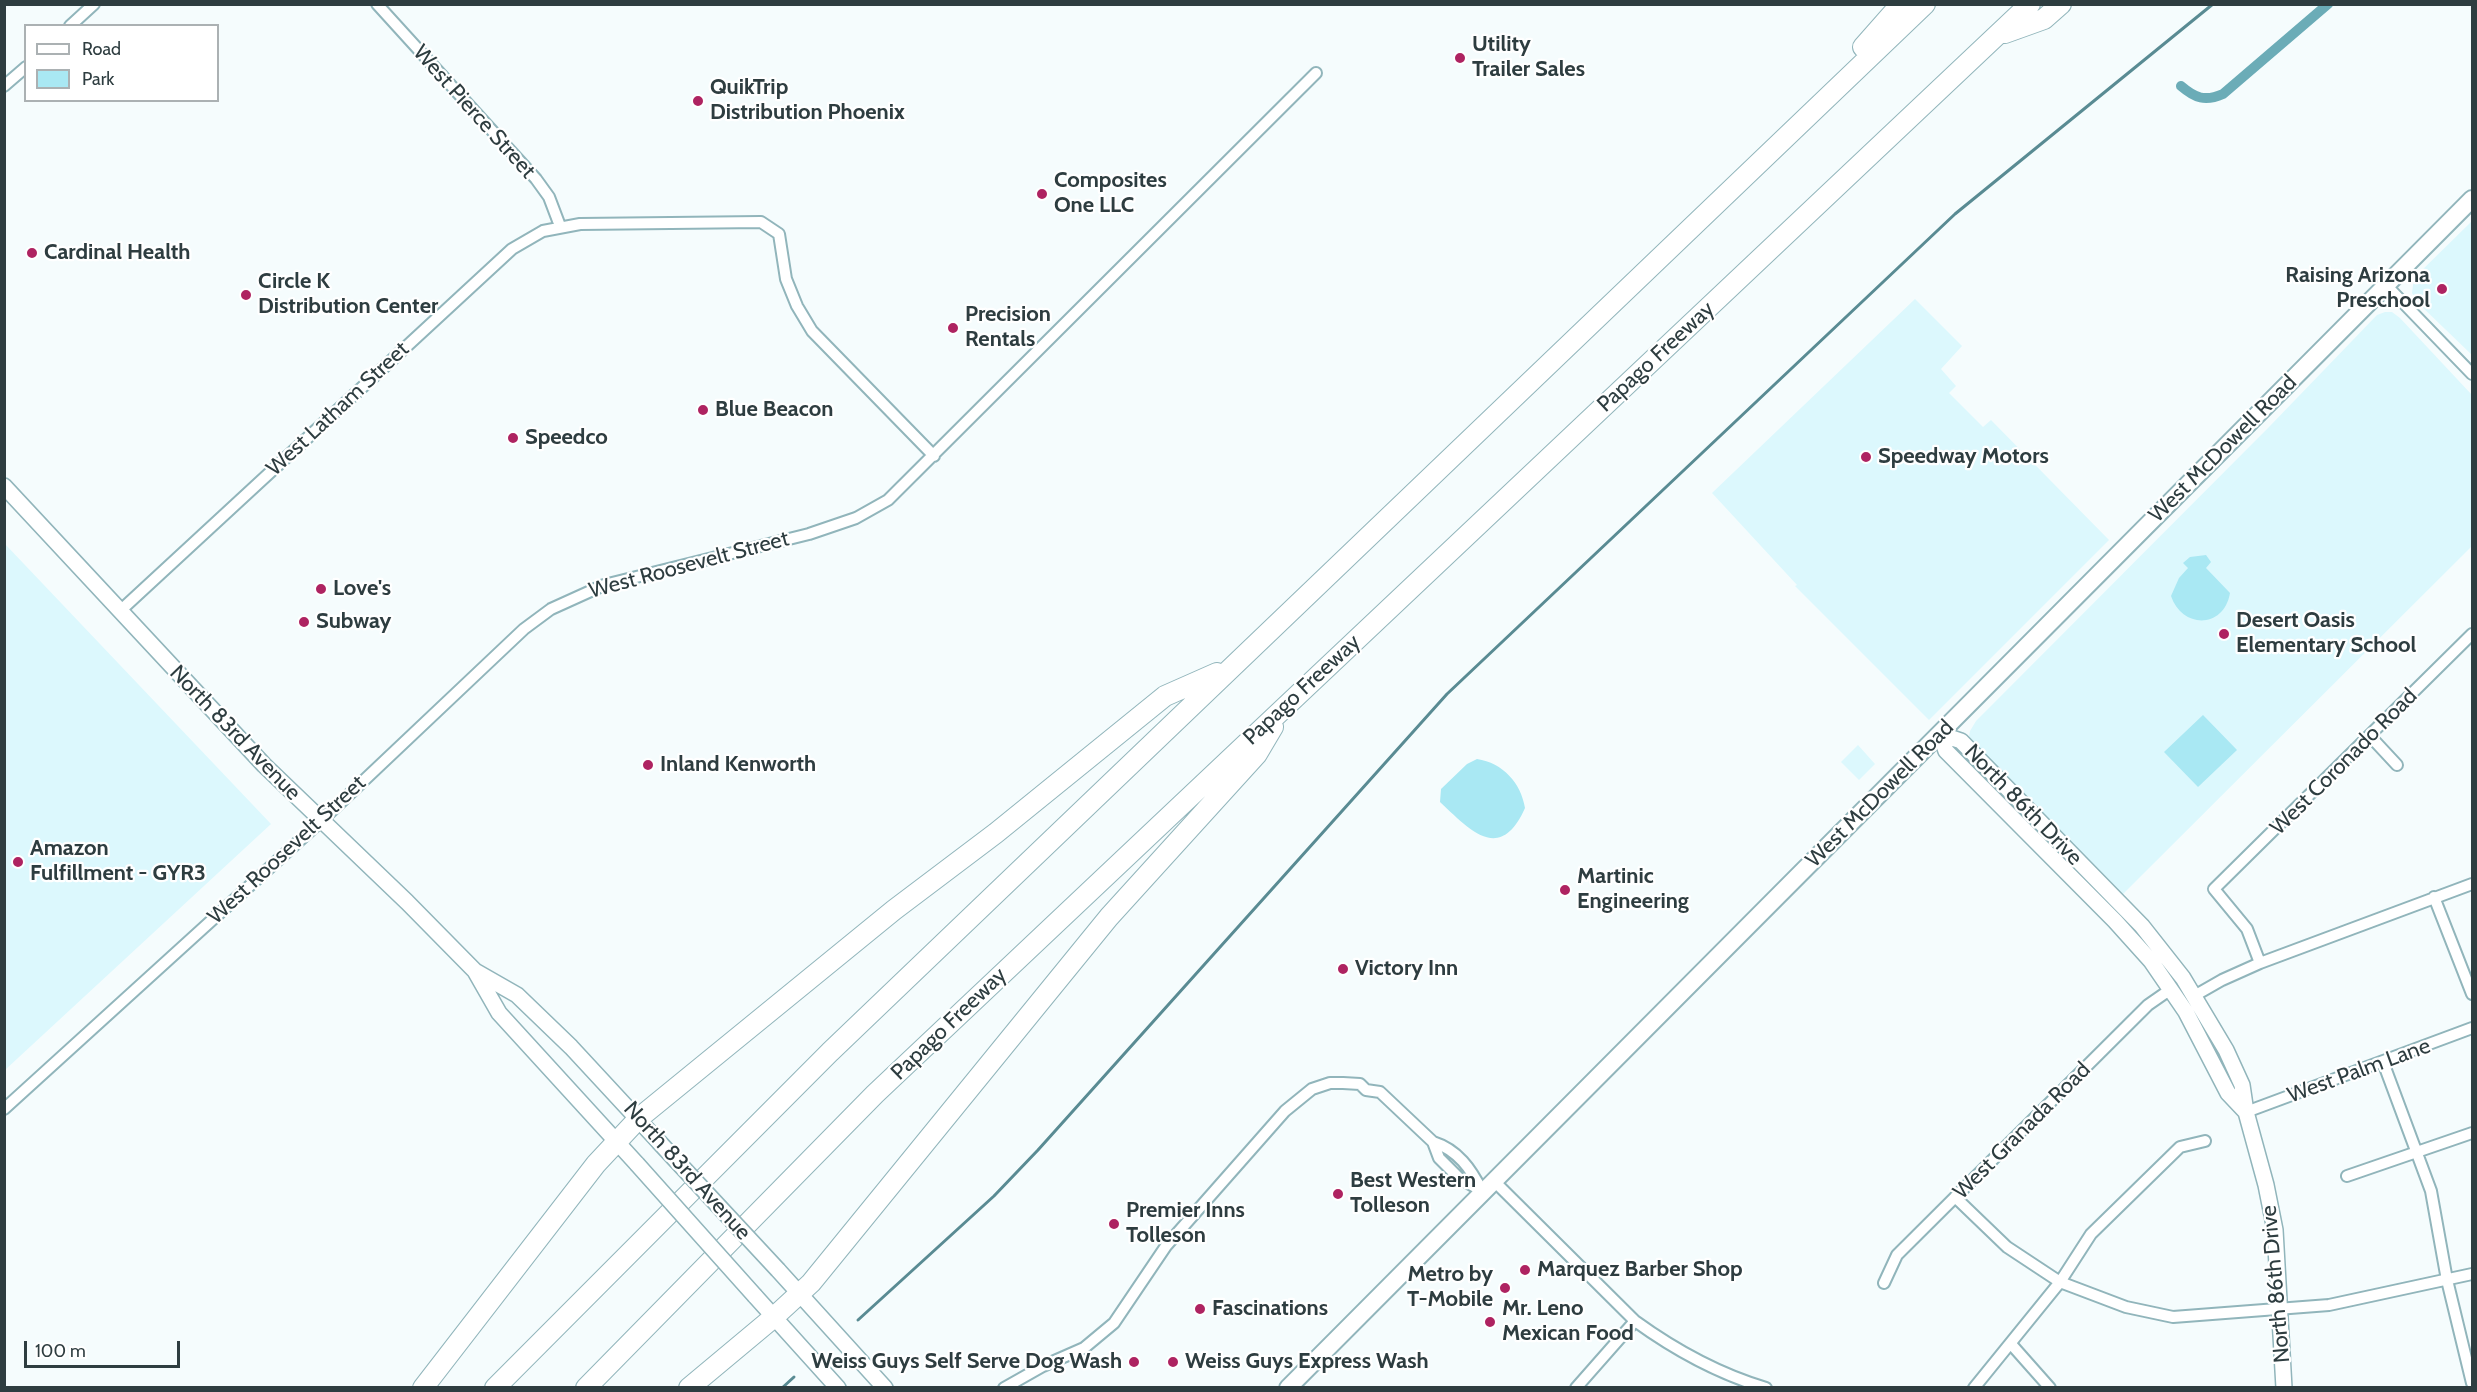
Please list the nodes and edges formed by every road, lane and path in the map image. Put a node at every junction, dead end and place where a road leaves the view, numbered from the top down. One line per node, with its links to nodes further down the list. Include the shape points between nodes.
1 (94, 4): 7 (street)
2 (377, 4): 14 (street, West Pierce Street, via 536,179 549,197)
3 (1901, 4): 12 (highway)
4 (1925, 4): 12 (highway)
5 (2030, 4): 8 (highway, Papago Freeway)
6 (2061, 4): 8 (highway, via 2044,19)
7 (72, 24)
8 (1997, 37): 22 (highway, Papago Freeway)
9 (24, 69): 11 (street)
10 (1316, 73): 17 (street, West Roosevelt Street)
11 (4, 86)
12 (1786, 135): 21 (highway)
13 (2472, 199): 15 (main road, West McDowell Road)
14 (560, 226): 17 (street, West Latham Street, via 761,222 778,234 786,279 812,331); 19 (street, West Latham Street, via 512,249)
15 (2386, 285): 16 (street); 23 (main road, West McDowell Road)
16 (2472, 374)
17 (934, 456): 26 (street, West Roosevelt Street, via 888,500 856,518 809,534 604,585 551,609 524,629)
18 (4, 486): 19 (main road, North 83rd Avenue)
19 (120, 612): 26 (main road, North 83rd Avenue, via 184,683)
20 (2472, 634): 24 (street, West Coronado Road)
21 (1230, 667): 40 (highway, via 1165,696); 60 (highway, via 830,1052)
22 (1287, 704): 52 (highway, via 1257,754 1109,916); 61 (highway, Papago Freeway, via 875,1094)
23 (1940, 734): 29 (main road, North 86th Drive, via 1960,741); 30 (main road, North 86th Drive, via 1946,751); 46 (main road, West McDowell Road)
24 (2370, 736): 25 (street); 31 (street, West Coronado Road, via 2214,889 2247,929)
25 (2397, 765)
26 (321, 821): 32 (main road, North 83rd Avenue); 38 (street, West Roosevelt Street)
27 (2472, 884): 28 (street)
28 (2434, 897): 31 (street); 34 (street)
29 (2154, 940): 30 (main road); 35 (main road, North 86th Drive)
30 (2141, 950): 33 (main road, North 86th Drive)
31 (2260, 963): 35 (street)
32 (476, 971): 40 (main road, North 83rd Avenue, via 517,995); 42 (main road, North 83rd Avenue, via 499,1013)
33 (2172, 989): 39 (main road, North 86th Drive, via 2228,1092); 47 (street, West Granada Road, via 2148,1005)
34 (2472, 994)
35 (2194, 996): 39 (main road, North 86th Drive, via 2242,1085)
36 (2472, 1028): 37 (street, West Palm Lane)
37 (2383, 1062): 39 (street, West Palm Lane); 44 (street)
38 (4, 1109)
39 (2246, 1112): 53 (main road, North 86th Drive, via 2275,1230)
40 (639, 1118): 42 (highway); 52 (main road, North 83rd Avenue, bridge)
41 (2472, 1133): 44 (street)
42 (617, 1141): 54 (main road, North 83rd Avenue, bridge); 59 (highway)
43 (2205, 1141): 50 (street, via 2180,1147 2091,1234)
44 (2417, 1152): 45 (street); 49 (street, via 2431,1191)
45 (2347, 1176)
46 (1487, 1186): 55 (street); 64 (street, via 1462,1182 1439,1158 1433,1142 1380,1092 1366,1090 1360,1084 1330,1083 1312,1089 1285,1111 1166,1246 1101,1336); 65 (main road, West McDowell Road)
47 (1955, 1197): 50 (street, via 2007,1247); 51 (street, West Granada Road, via 1897,1255)
48 (2472, 1274): 49 (street)
49 (2447, 1280): 53 (street, via 2328,1305); 58 (street)
50 (2060, 1282): 53 (street, via 2126,1307 2173,1317); 56 (street)
51 (1884, 1283)
52 (799, 1294): 54 (highway); 63 (main road, North 83rd Avenue)
53 (2281, 1309): 70 (main road, North 86th Drive)
54 (774, 1317): 57 (main road, North 83rd Avenue); 62 (highway)
55 (1635, 1321): 66 (street); 67 (street, via 1724,1374)
56 (2011, 1344): 68 (street); 69 (street)
57 (834, 1383)
58 (2472, 1383)
59 (423, 1388)
60 (495, 1388)
61 (586, 1388)
62 (689, 1388)
63 (885, 1388)
64 (1004, 1388)
65 (1288, 1388)
66 (1576, 1388)
67 (1766, 1388)
68 (1974, 1388)
69 (2050, 1388)
70 (2284, 1388)

